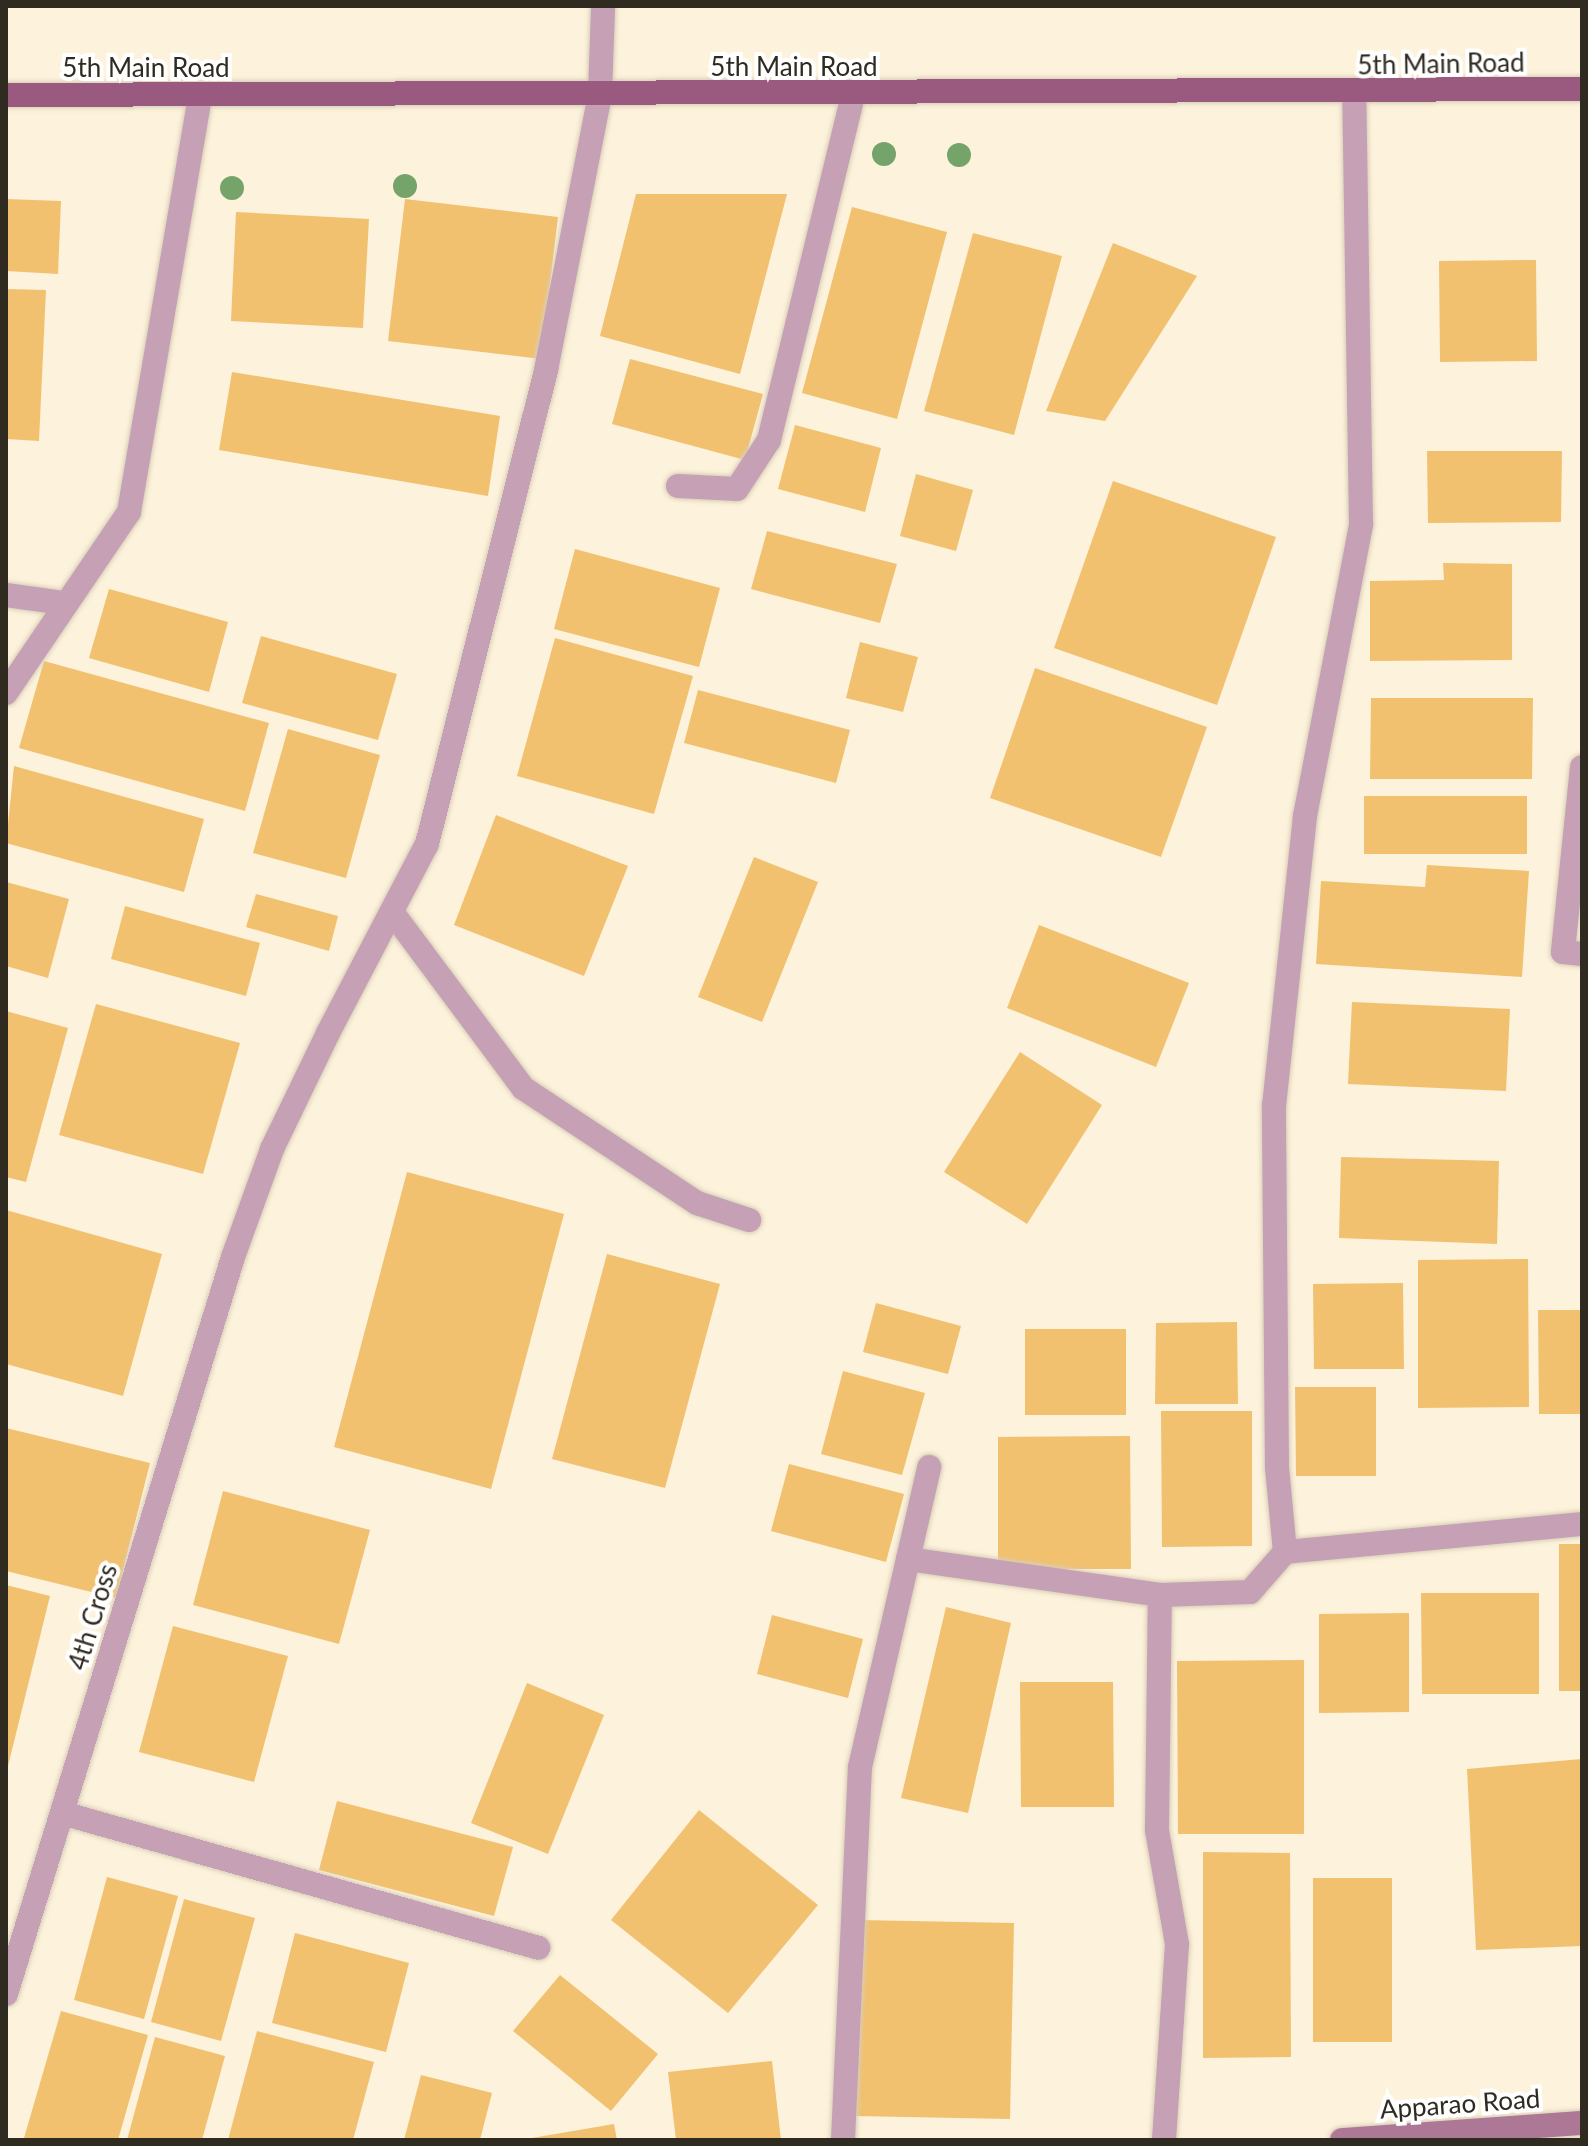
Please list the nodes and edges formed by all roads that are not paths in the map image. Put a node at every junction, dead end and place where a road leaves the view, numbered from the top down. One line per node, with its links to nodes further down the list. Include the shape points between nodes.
1 (603, 6): 3 (street, 4th Cross)
2 (1582, 89): 4 (main road, 5th Main Road)
3 (600, 94): 6 (main road, 5th Main Road); 7 (main road, 5th Main Road); 13 (street, 4th Cross, via 546,370 427,844)
4 (1354, 94): 6 (main road, 5th Main Road); 18 (street, via 1361,524 1305,816 1274,1106 1277,1467)
5 (6, 95): 7 (main road, 5th Main Road)
6 (853, 95): 8 (street, via 769,440 737,489)
7 (200, 98): 10 (street, via 129,512)
8 (678, 486)
9 (6, 595): 10 (street)
10 (64, 603): 11 (street)
11 (6, 693)
12 (1582, 767): 14 (street, via 1563,952)
13 (392, 912): 15 (street, via 523,1088 697,1203); 21 (street, 4th Cross, via 272,1149 233,1257)
14 (1582, 954)
15 (749, 1220)
16 (929, 1467): 19 (street)
17 (1582, 1524): 18 (street)
18 (1285, 1552): 20 (street, via 1250,1592)
19 (908, 1559): 20 (street); 25 (street, via 860,1767)
20 (1160, 1595): 26 (street, via 1157,1830 1177,1944)
21 (62, 1813): 22 (street); 23 (street, 4th Cross)
22 (538, 1948)
23 (6, 1994)
24 (1582, 2123): 27 (street, Apparao Road)
25 (843, 2140)
26 (1164, 2140)
27 (1342, 2140)

